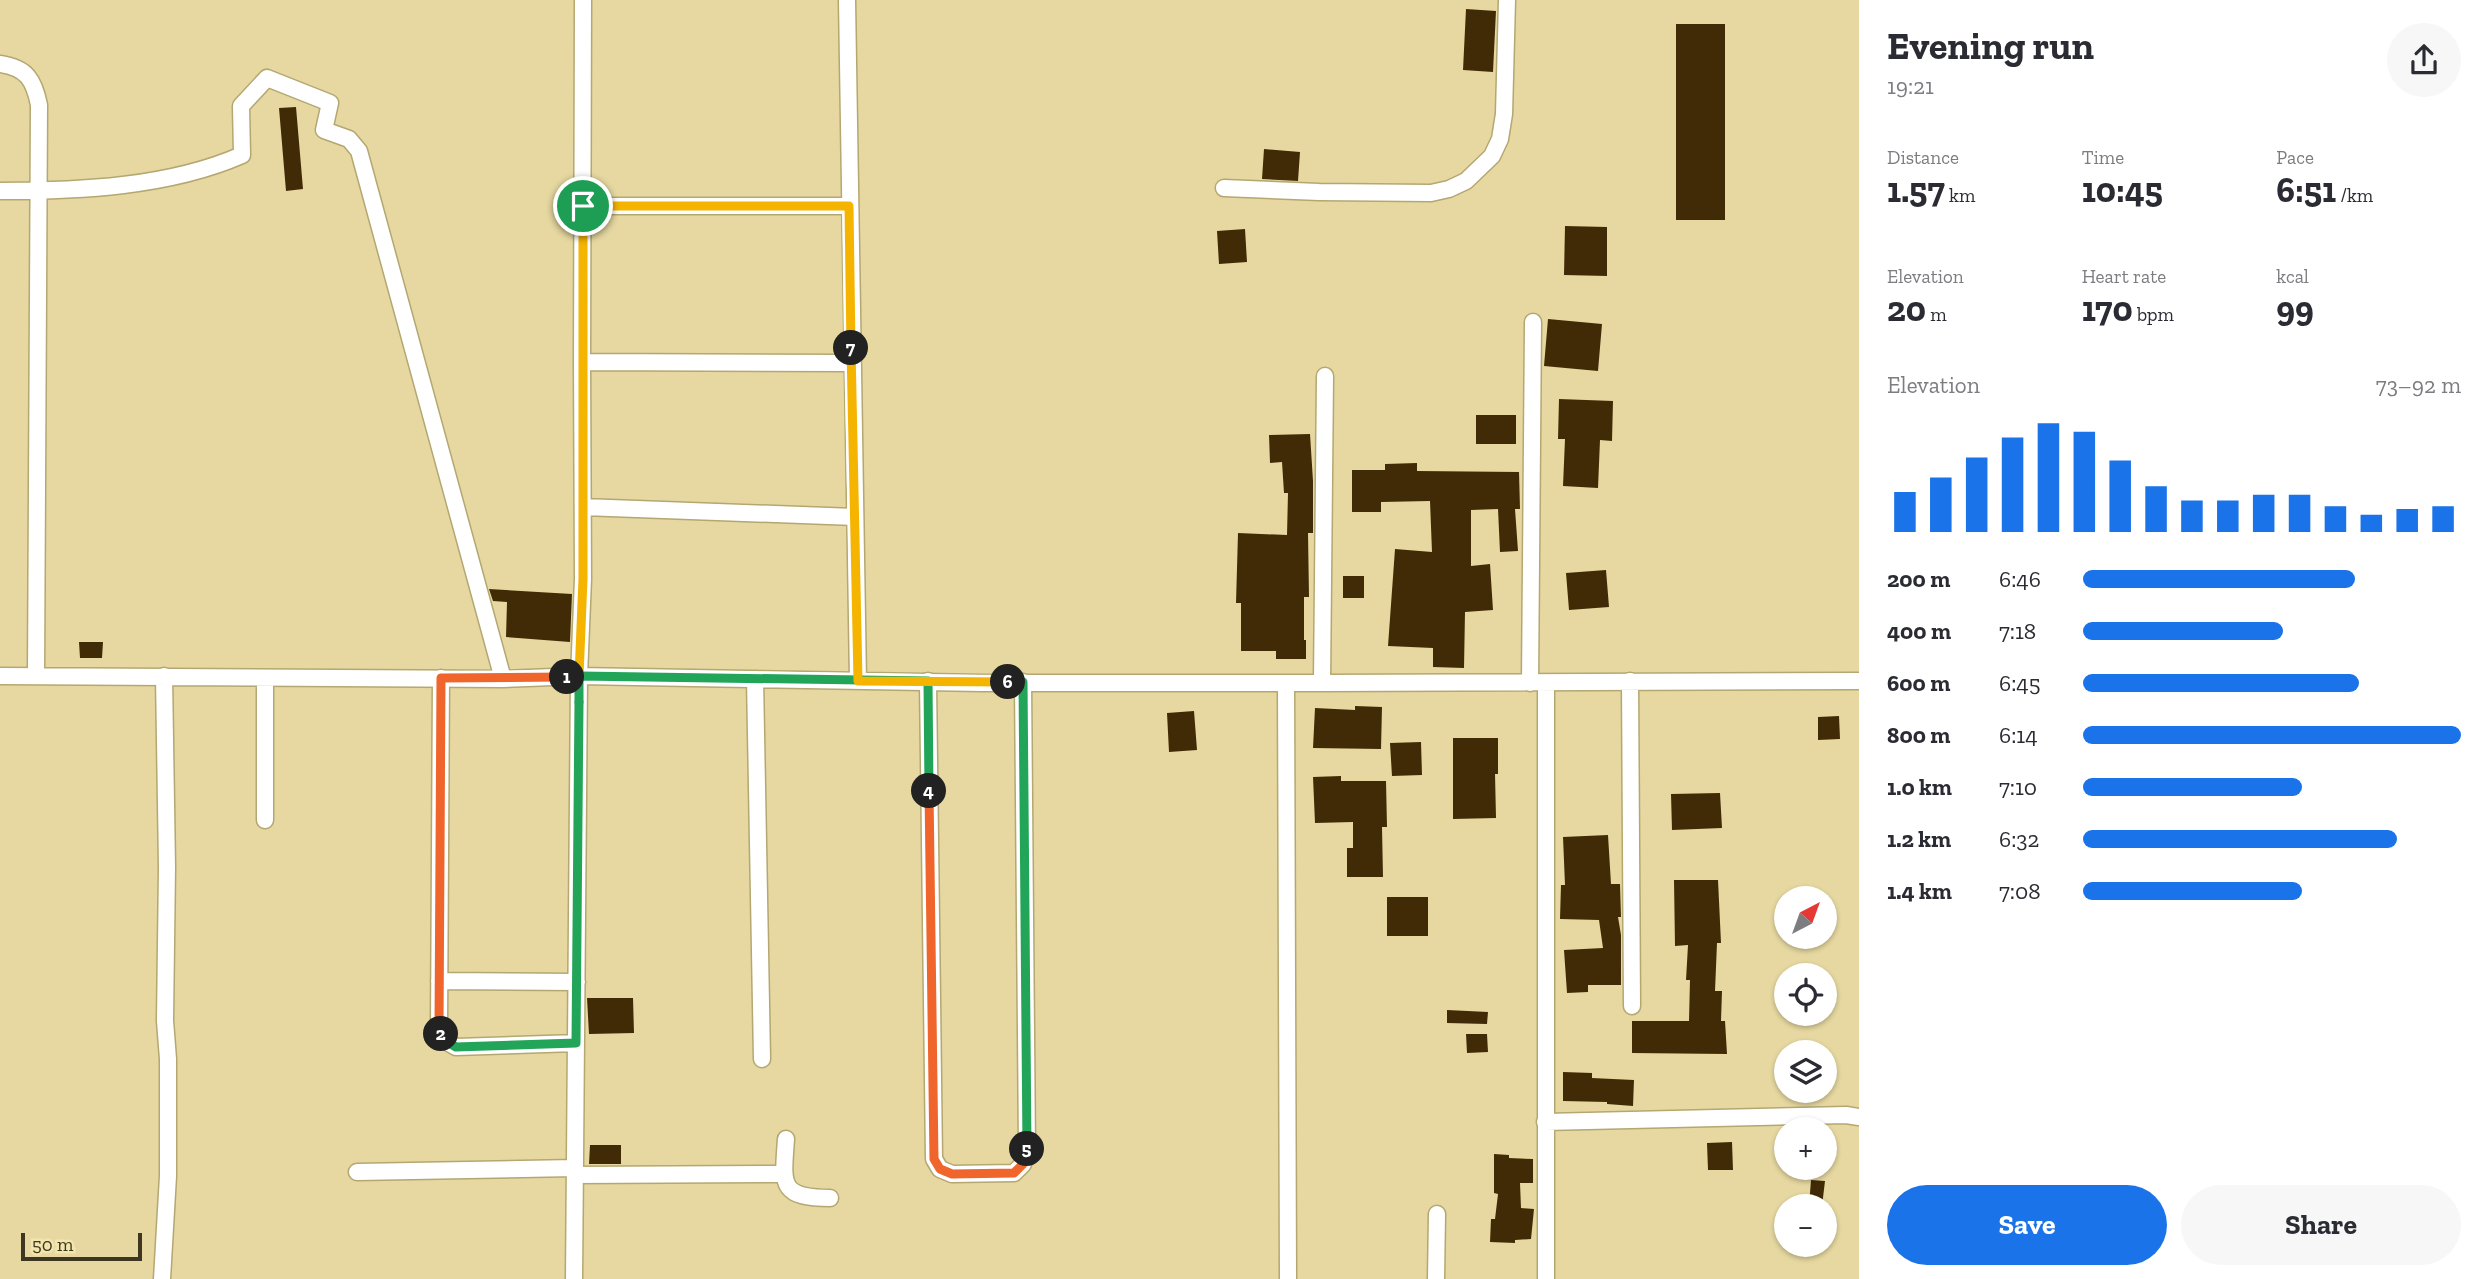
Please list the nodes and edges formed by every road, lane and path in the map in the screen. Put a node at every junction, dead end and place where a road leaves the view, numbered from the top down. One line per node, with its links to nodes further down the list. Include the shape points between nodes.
1 (583, 0): 8 (street)
2 (847, 0): 9 (street)
3 (1507, 0): 5 (street, via 1500,139 1492,156 1466,181 1431,193)
4 (0, 64): 7 (street, via 27,74 36,88)
5 (1224, 188)
6 (0, 191): 7 (street)
7 (38, 191): 17 (street); 22 (street, via 161,178 242,155 241,106 267,78 330,103 324,130 349,139 359,150)
8 (583, 206): 9 (street); 11 (street)
9 (849, 206): 12 (street)
10 (1533, 322): 31 (street)
11 (582, 362): 12 (street); 14 (street)
12 (851, 363): 15 (street)
13 (1325, 376): 30 (street)
14 (583, 507): 15 (street); 19 (street)
15 (855, 517): 24 (street)
16 (0, 676): 17 (street)
17 (36, 676): 18 (street)
18 (164, 676): 20 (street); 46 (street, via 164,1021 168,1059)
19 (579, 676): 22 (street); 23 (street); 34 (street)
20 (265, 678): 21 (street); 32 (street)
21 (441, 678): 22 (street); 33 (street)
22 (503, 679)
23 (755, 679): 24 (street); 37 (street)
24 (858, 681): 25 (street)
25 (928, 681): 28 (street); 28 (street, via 934,1159 940,1169 952,1174 1014,1173 1027,1151)
26 (1630, 681): 27 (street); 31 (street); 35 (street)
27 (1859, 681)
28 (1023, 682): 29 (street)
29 (1286, 683): 30 (street); 48 (street)
30 (1322, 683): 31 (street)
31 (1538, 683): 39 (street)
32 (265, 820)
33 (439, 981): 34 (street); 36 (street, via 439,1029 444,1040 456,1047)
34 (577, 982): 36 (street)
35 (1632, 1006)
36 (576, 1043): 41 (street)
37 (762, 1059)
38 (1859, 1117): 39 (street)
39 (1545, 1122): 50 (street)
40 (786, 1139): 43 (street)
41 (575, 1171): 42 (street); 43 (street); 47 (street)
42 (356, 1172)
43 (784, 1174): 44 (street, via 794,1193)
44 (830, 1198)
45 (1437, 1214): 49 (street)
46 (162, 1279)
47 (574, 1279)
48 (1288, 1279)
49 (1436, 1279)
50 (1546, 1279)

